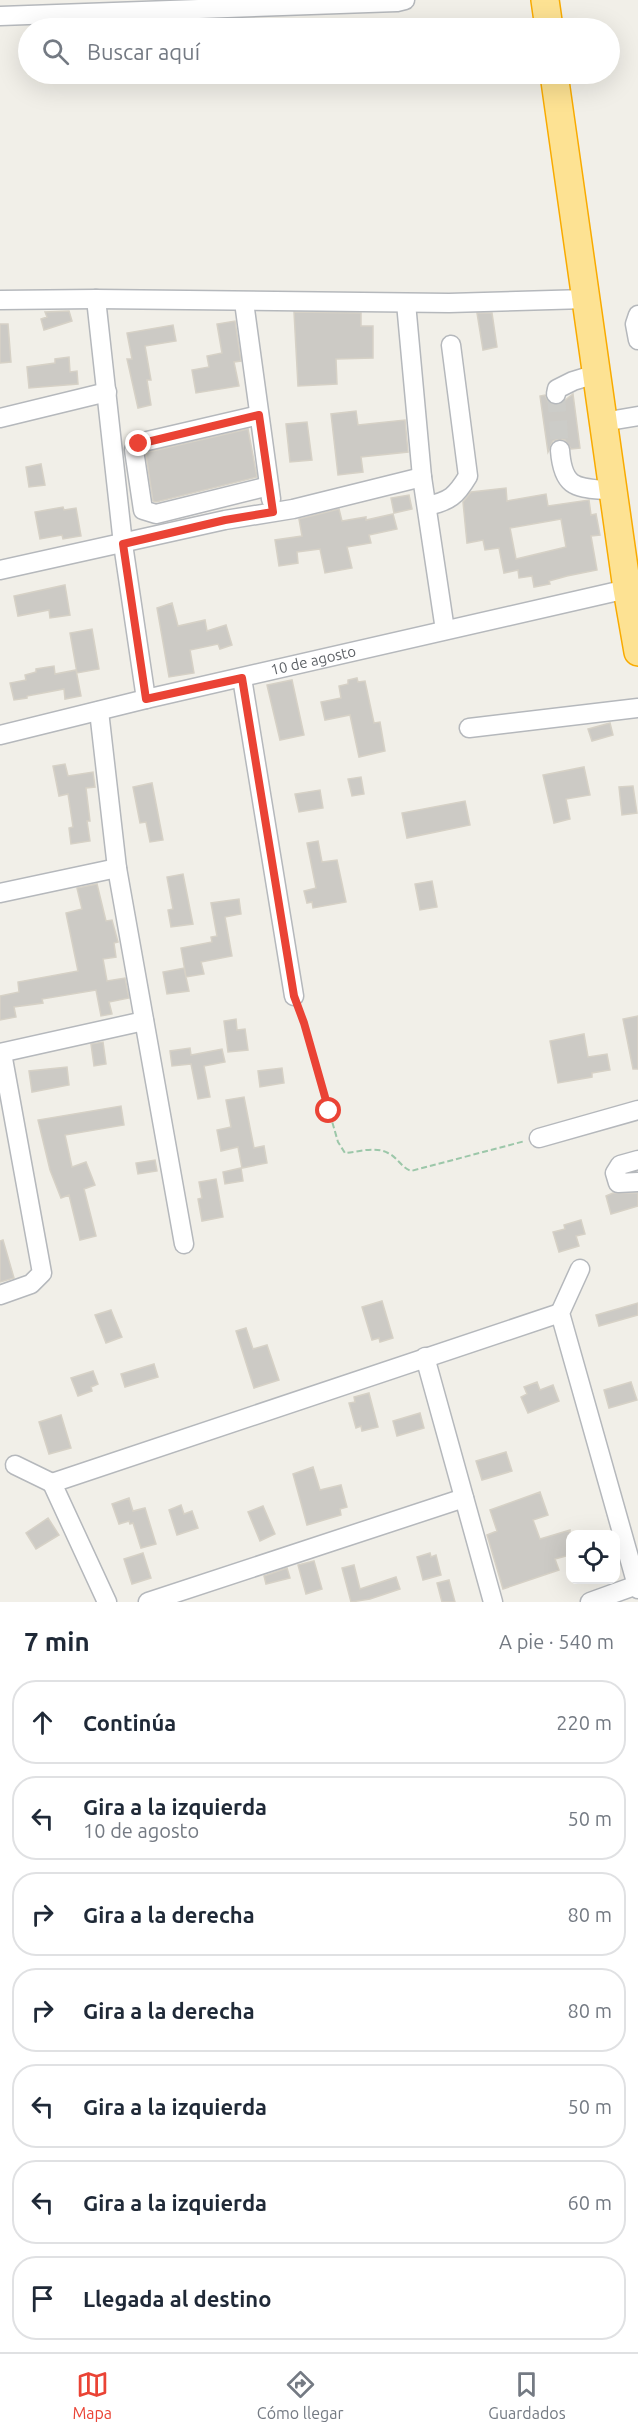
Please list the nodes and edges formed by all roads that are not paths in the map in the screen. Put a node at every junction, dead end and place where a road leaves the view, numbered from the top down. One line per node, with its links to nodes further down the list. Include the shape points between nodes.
1 (405, 0): 3 (street)
2 (545, 0): 4 (highway)
3 (0, 16)
4 (548, 18)
5 (555, 84): 7 (highway)
6 (96, 299): 8 (street); 9 (street); 15 (street)
7 (586, 299): 10 (street); 14 (highway)
8 (0, 300)
9 (244, 302): 10 (street); 17 (street)
10 (406, 303): 22 (street)
11 (638, 315): 12 (street)
12 (638, 340)
13 (451, 345): 25 (street, via 468,476 447,502)
14 (596, 374): 16 (street, via 557,389); 20 (highway)
15 (107, 392): 19 (street); 27 (street)
16 (556, 394)
17 (259, 415): 23 (street); 23 (street, via 143,441 134,450 143,510 147,513)
18 (638, 416): 20 (street)
19 (0, 418)
20 (603, 422): 24 (highway)
21 (560, 450): 24 (street, via 561,470 572,483 580,488)
22 (422, 477): 25 (street); 26 (street)
23 (269, 486): 26 (street)
24 (613, 491): 29 (highway)
25 (427, 506): 30 (street)
26 (273, 512): 27 (street)
27 (123, 544): 28 (street); 33 (street)
28 (0, 570)
29 (627, 589): 30 (street, 10 de agosto); 31 (highway)
30 (445, 630): 32 (street, 10 de agosto)
31 (638, 651)
32 (242, 678): 33 (street, 10 de agosto); 40 (street)
33 (146, 699): 35 (street, 10 de agosto)
34 (638, 708): 36 (street)
35 (99, 711): 37 (street, 10 de agosto); 38 (street)
36 (470, 728)
37 (0, 735)
38 (117, 868): 39 (street); 41 (street)
39 (0, 893)
40 (294, 996)
41 (144, 1021): 42 (street); 47 (street)
42 (1, 1053): 49 (street, via 42,1273 31,1284)
43 (638, 1110): 44 (street)
44 (539, 1138)
45 (638, 1160): 46 (street, via 620,1165 615,1173 618,1183)
46 (638, 1182)
47 (184, 1244)
48 (580, 1269): 50 (street)
49 (0, 1294)
50 (560, 1313): 51 (street); 55 (street)
51 (425, 1357): 53 (street); 54 (street)
52 (15, 1465): 53 (street)
53 (52, 1483): 56 (street)
54 (464, 1498): 57 (street); 58 (street)
55 (638, 1587): 59 (street)
56 (107, 1602)
57 (148, 1602)
58 (493, 1602)
59 (590, 1602)

